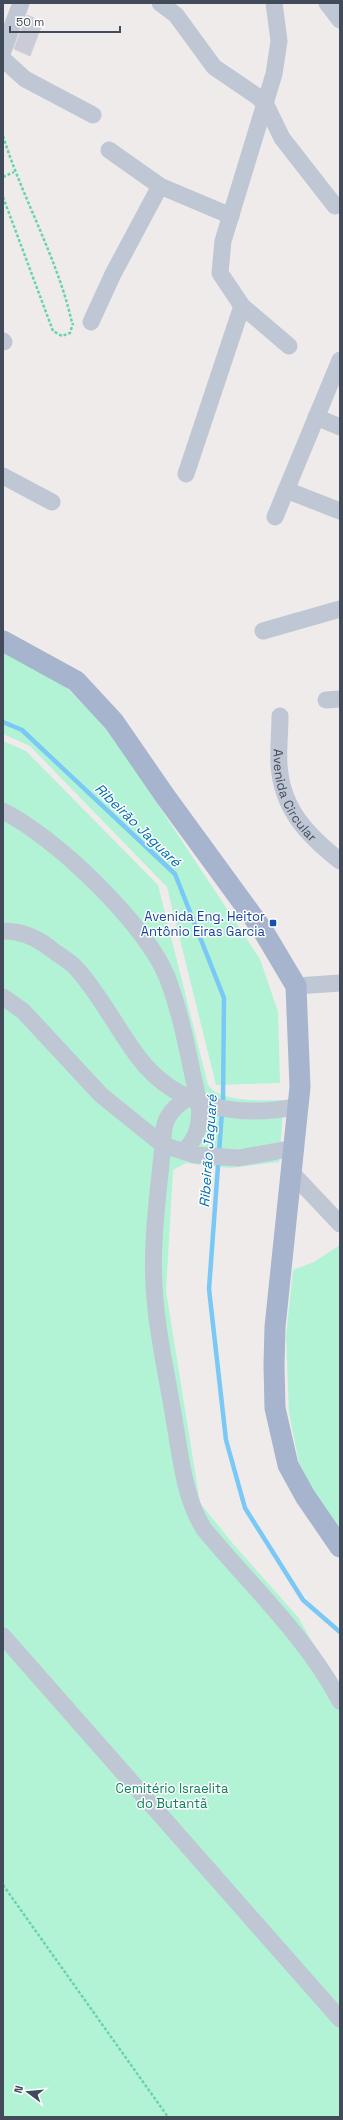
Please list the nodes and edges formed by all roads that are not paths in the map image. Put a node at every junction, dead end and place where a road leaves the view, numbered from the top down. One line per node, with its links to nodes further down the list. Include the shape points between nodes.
1 (20, 3): 6 (street)
2 (160, 3): 8 (street, via 176,16 214,67)
3 (274, 3): 8 (street, via 280,42)
4 (327, 3): 5 (street)
5 (340, 20)
6 (3, 51)
7 (3, 59): 9 (street, via 25,79)
8 (266, 105): 12 (street, via 282,138); 13 (street)
9 (93, 115)
10 (109, 150): 11 (street)
11 (160, 186): 13 (street); 15 (street, via 113,274)
12 (335, 206)
13 (231, 216): 14 (street, via 223,241 220,273)
14 (242, 306): 16 (street); 20 (street)
15 (91, 322)
16 (289, 346)
17 (340, 360): 18 (street)
18 (316, 417): 19 (street); 22 (street)
19 (340, 427)
20 (186, 474)
21 (3, 476): 23 (street)
22 (286, 490): 24 (street); 25 (street)
23 (52, 502)
24 (340, 511)
25 (275, 517)
26 (340, 610): 27 (street)
27 (263, 631)
28 (3, 640): 34 (main road, via 76,681 114,722 262,928)
29 (280, 716): 31 (street, Avenida Circular, via 279,766 286,796 299,823 317,843)
30 (3, 811): 36 (street, via 21,820 90,877 151,948 166,976 177,1007)
31 (340, 861)
32 (3, 931): 36 (street, via 39,939 76,967 140,1059 166,1084)
33 (340, 983): 34 (street)
34 (296, 986): 37 (main road)
35 (3, 997): 38 (street, via 23,1011 101,1095)
36 (200, 1103): 37 (street, via 248,1110 283,1110); 38 (street, via 175,1106 166,1117 162,1131); 40 (street, via 199,1129)
37 (299, 1106): 39 (main road)
38 (163, 1145): 40 (street); 45 (street, via 153,1250 155,1300 181,1456 193,1508 204,1529 294,1631)
39 (294, 1148): 40 (street, via 239,1158); 41 (main road)
40 (189, 1153)
41 (291, 1172): 42 (street); 43 (main road, via 275,1327 275,1408 288,1465 304,1496)
42 (340, 1224)
43 (340, 1547)
44 (3, 1636): 46 (street)
45 (340, 1701)
46 (340, 2019)

